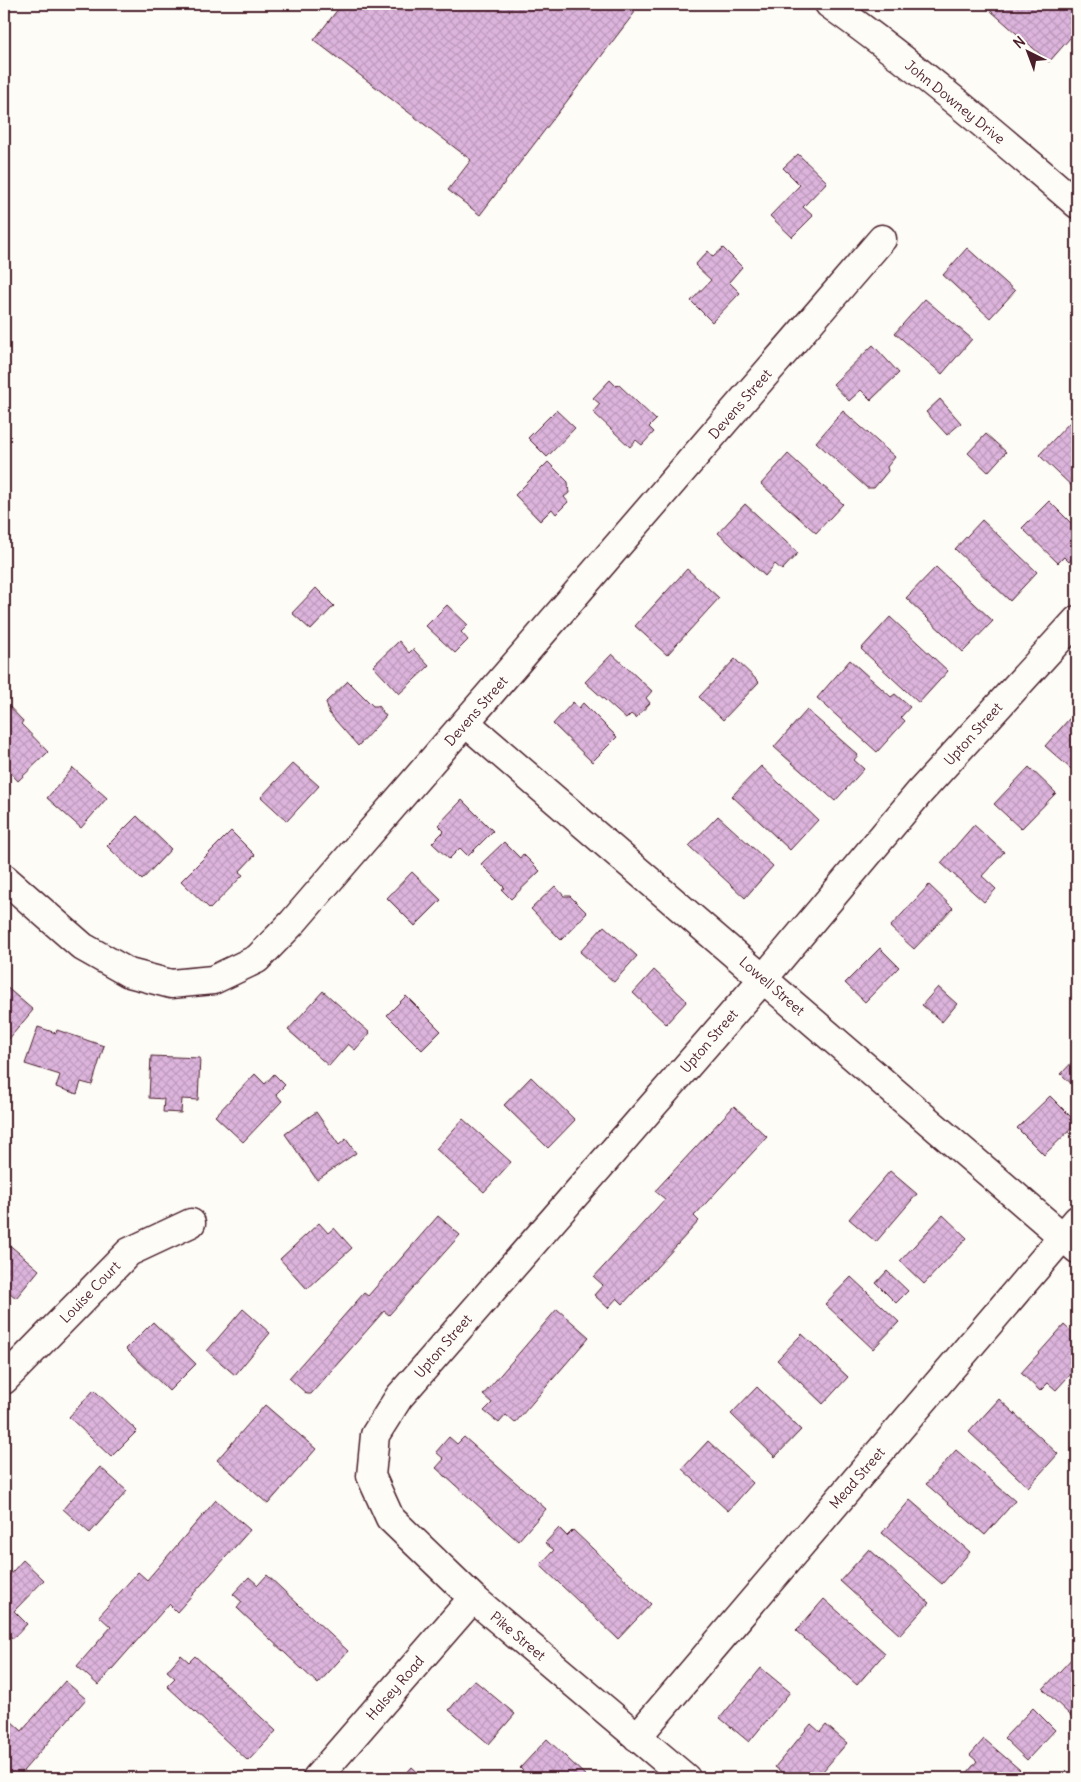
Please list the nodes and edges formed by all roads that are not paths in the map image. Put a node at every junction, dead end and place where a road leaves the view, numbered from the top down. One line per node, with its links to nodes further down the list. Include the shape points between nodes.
1 (829, 4): 2 (street, John Downey Drive, via 984,125)
2 (1077, 204)
3 (882, 239): 5 (street, Devens Street)
4 (1077, 620): 7 (street, Upton Street, via 919,793)
5 (466, 723): 6 (street, Devens Street, via 288,928 257,959 213,980 171,984 129,973 83,947); 7 (street, Lowell Street)
6 (4, 878)
7 (763, 979): 9 (street, Lowell Street); 11 (street, Upton Street, via 399,1397 375,1436)
8 (191, 1223): 10 (street, Louise Court, via 129,1252)
9 (1072, 1235): 13 (street, Mead Street)
10 (4, 1380)
11 (371, 1476): 12 (street, Pike Street, via 390,1518)
12 (473, 1598): 13 (street, Pike Street); 14 (street, Halsey Road)
13 (637, 1737): 15 (street, Pike Street)
14 (317, 1778)
15 (686, 1778)

